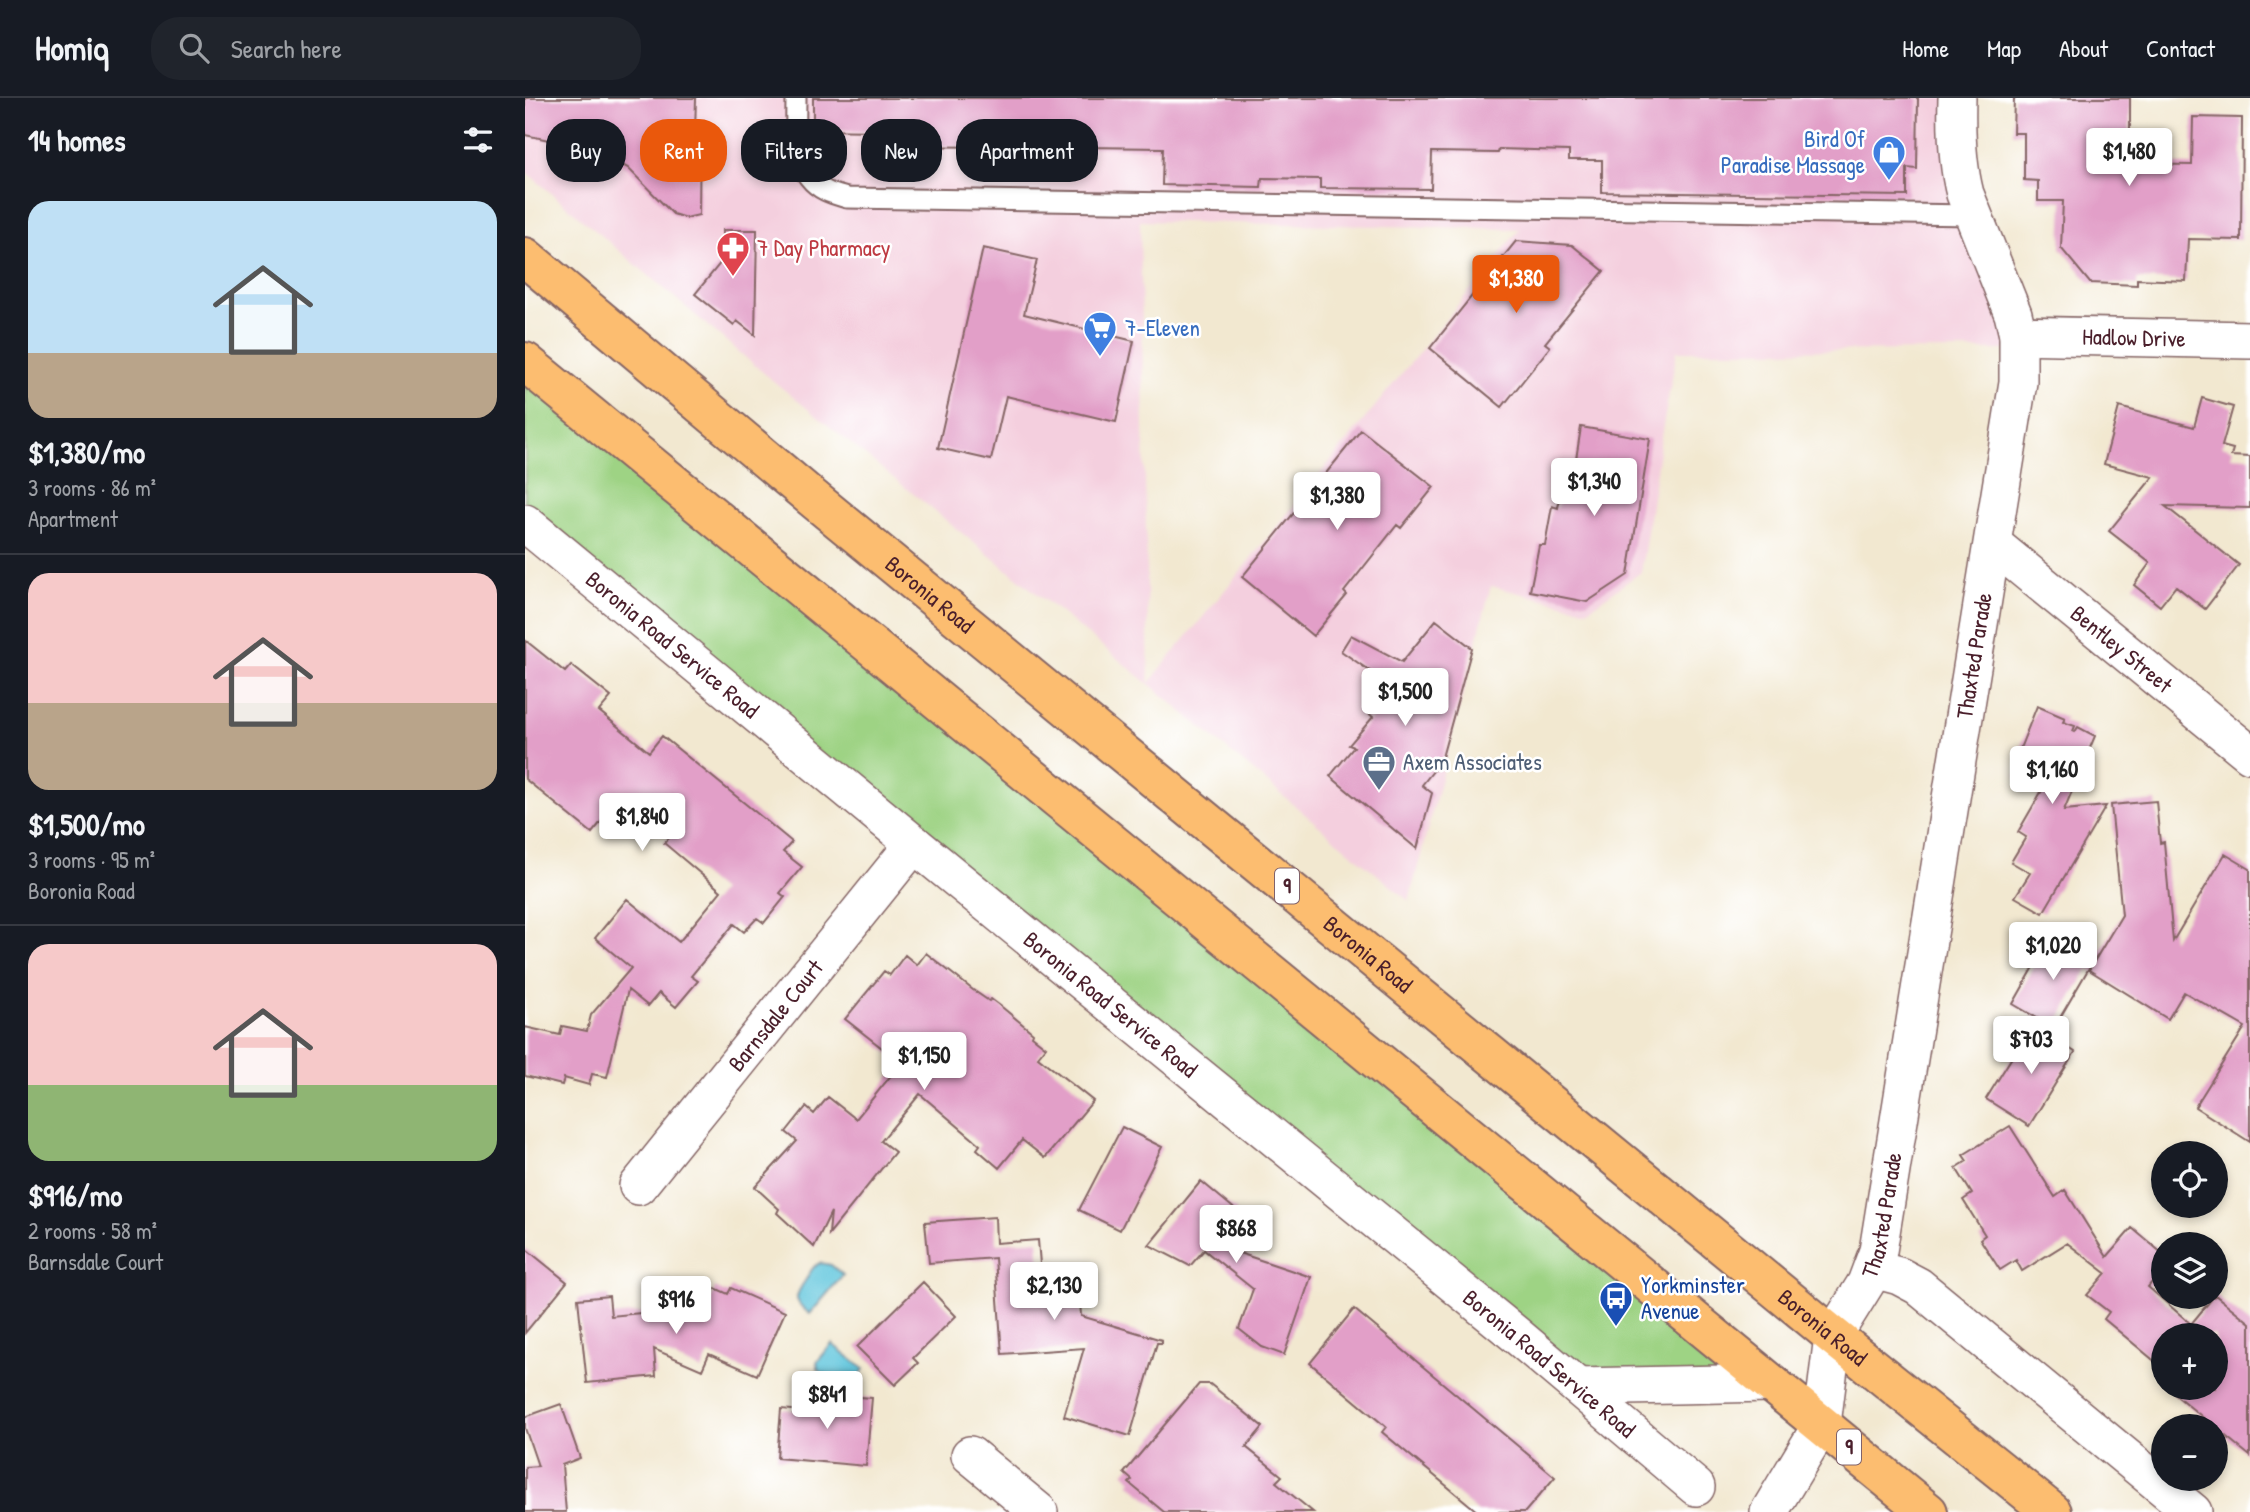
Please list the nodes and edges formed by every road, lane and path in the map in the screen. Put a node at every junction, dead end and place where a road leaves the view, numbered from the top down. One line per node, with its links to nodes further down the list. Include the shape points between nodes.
1 (796, 98): 3 (lane, via 795,141 807,176 825,191 847,198)
2 (1957, 98): 3 (street, Thaxted Parade, via 1961,179)
3 (1973, 215): 5 (street, Thaxted Parade)
4 (525, 257): 14 (main road, Boronia Road / 9)
5 (2018, 335): 6 (street, Hadlow Drive); 9 (street, Thaxted Parade, via 2018,382)
6 (2250, 340)
7 (525, 362): 15 (main road, 9)
8 (525, 523): 11 (street, Boronia Road Service Road)
9 (1993, 544): 10 (street, Bentley Street); 13 (street, Thaxted Parade)
10 (2250, 754)
11 (914, 844): 12 (street, Barnsdale Court); 16 (street, Boronia Road Service Road)
12 (638, 1186)
13 (1873, 1269): 14 (street, Thaxted Parade); 24 (street, via 1918,1286)
14 (1833, 1336): 17 (street); 23 (main road, Boronia Road / 9)
15 (1771, 1383): 16 (street); 17 (main road, 9)
16 (1578, 1387): 19 (street, Boronia Road Service Road)
17 (1822, 1424): 21 (street); 22 (main road, 9)
18 (970, 1455): 20 (street)
19 (1696, 1487)
20 (1039, 1512)
21 (1769, 1512)
22 (1928, 1512)
23 (2052, 1512)
24 (2193, 1512)

